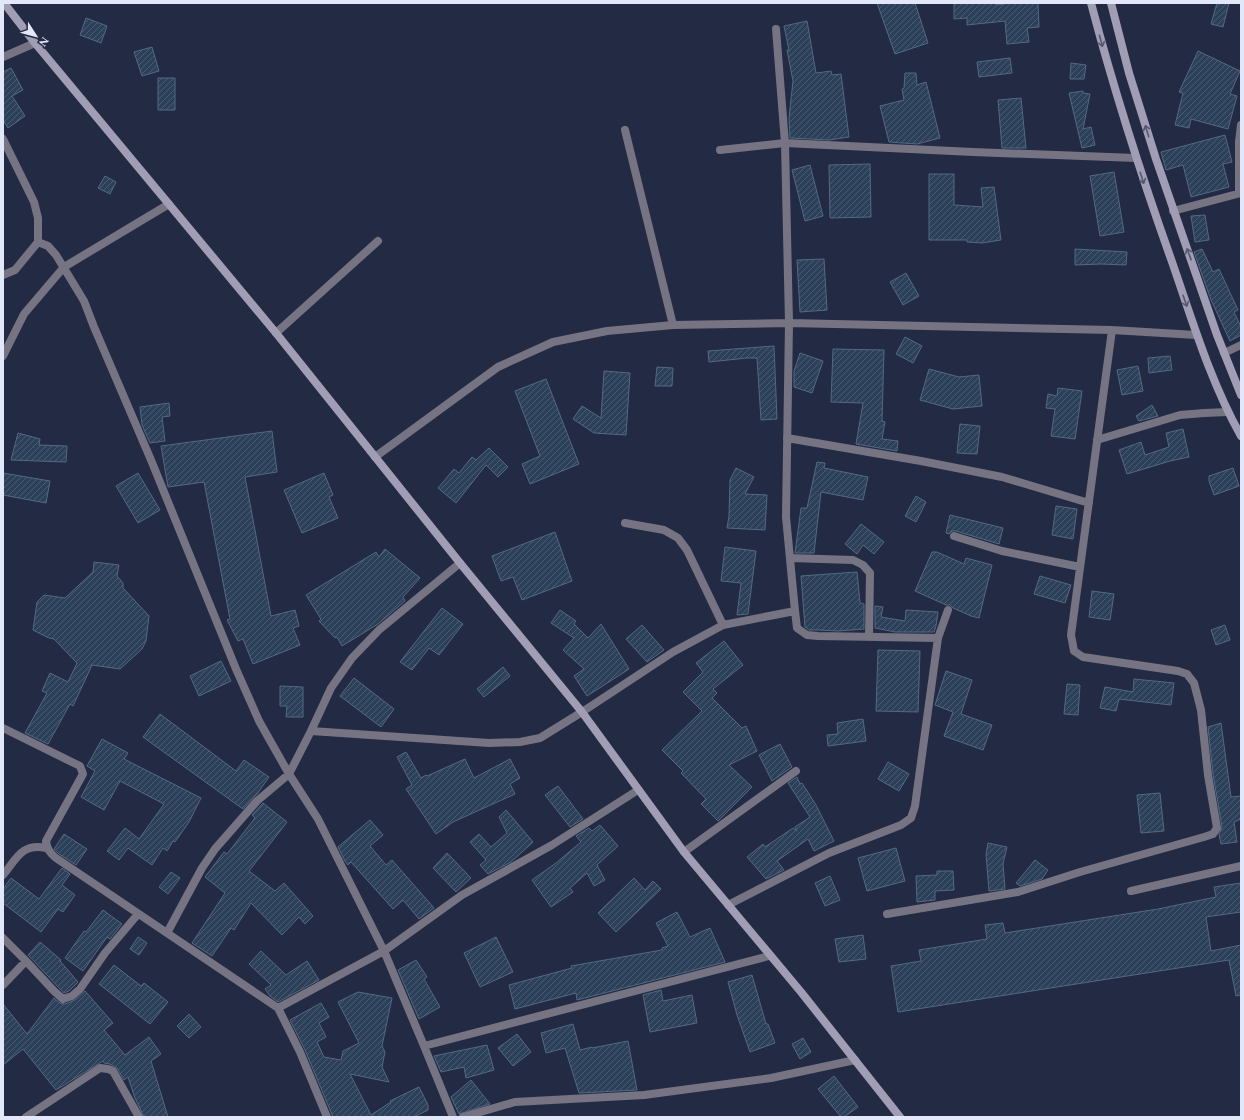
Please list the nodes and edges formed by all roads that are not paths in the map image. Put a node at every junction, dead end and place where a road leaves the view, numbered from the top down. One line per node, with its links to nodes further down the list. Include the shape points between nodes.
1 (4, 3): 5 (main road)
2 (1091, 3): 12 (main road, one-way to 12)
3 (1111, 3): 15 (main road, one-way to 3, via 1129,73)
4 (776, 29): 10 (street)
5 (35, 43): 6 (street); 14 (main road)
6 (3, 57)
7 (1241, 125): 13 (street)
8 (625, 130): 21 (street)
9 (3, 139): 17 (street, via 34,202 38,218)
10 (785, 143): 11 (street); 12 (street); 20 (street)
11 (720, 150)
12 (1136, 158): 24 (main road, one-way to 24)
13 (1240, 193): 15 (street)
14 (169, 204): 18 (street); 23 (main road)
15 (1173, 211): 26 (main road, one-way to 15)
16 (378, 241): 23 (street)
17 (38, 242): 18 (street, via 48,246); 19 (street, via 15,270)
18 (64, 267): 27 (street, via 24,314); 49 (street, via 84,301 250,702)
19 (3, 275)
20 (789, 323): 21 (street); 22 (street); 31 (street)
21 (673, 325): 33 (street, via 607,331 553,342 498,367)
22 (1112, 330): 24 (street); 32 (street)
23 (276, 333): 33 (main road)
24 (1196, 335): 29 (main road)
25 (1241, 345): 26 (street)
26 (1224, 353): 28 (main road)
27 (3, 356)
28 (1241, 395)
29 (1228, 412): 30 (main road); 32 (street, via 1180,415)
30 (1241, 436)
31 (787, 438): 34 (street, via 1002,477); 37 (street, via 786,517)
32 (1097, 440): 34 (street)
33 (375, 457): 38 (main road)
34 (1088, 504): 39 (street)
35 (625, 523): 42 (street, via 664,530 678,538 687,550)
36 (954, 536): 39 (street, via 1002,551)
37 (790, 558): 41 (street); 43 (street, via 853,560 863,565 870,573)
38 (460, 563): 45 (main road); 47 (street, via 379,630 352,658 331,688)
39 (1080, 566): 58 (street, via 1071,635 1074,651 1083,657 1178,671 1187,674 1194,683 1201,710 1217,828 1213,834 1204,837 1018,892)
40 (948, 610): 44 (street)
41 (795, 611): 42 (street); 43 (street, via 797,628 806,634)
42 (723, 625): 45 (street, via 673,652)
43 (869, 637): 44 (street)
44 (938, 638): 56 (street, via 915,806 911,818 901,825 829,853)
45 (582, 712): 47 (street, via 540,738 520,742 489,743); 50 (main road)
46 (3, 728): 51 (street, via 80,766 82,770 83,774 46,841)
47 (311, 731): 49 (street)
48 (796, 771): 52 (street)
49 (289, 774): 59 (street, via 257,801 215,849); 61 (street, via 318,819)
50 (638, 790): 52 (main road); 61 (street, via 552,846 462,895)
51 (46, 848): 54 (street, via 32,846 26,849); 57 (street, via 56,858)
52 (684, 852): 56 (main road)
53 (1241, 866): 55 (street)
54 (3, 875)
55 (1131, 891)
56 (728, 905): 62 (main road)
57 (138, 914): 59 (street); 63 (street, via 72,996 63,999)
58 (887, 914)
59 (166, 933): 65 (street)
60 (3, 938): 63 (street)
61 (384, 951): 65 (street); 66 (street)
62 (769, 956): 66 (street); 67 (main road)
63 (26, 961): 64 (street)
64 (3, 985)
65 (278, 1008): 70 (street, via 300,1052)
66 (424, 1046): 71 (street)
67 (855, 1060): 72 (street, via 771,1078 644,1095 514,1102); 73 (main road)
68 (26, 1117): 69 (street, via 100,1068 113,1071)
69 (140, 1117)
70 (327, 1117)
71 (453, 1117)
72 (463, 1117)
73 (900, 1117)

